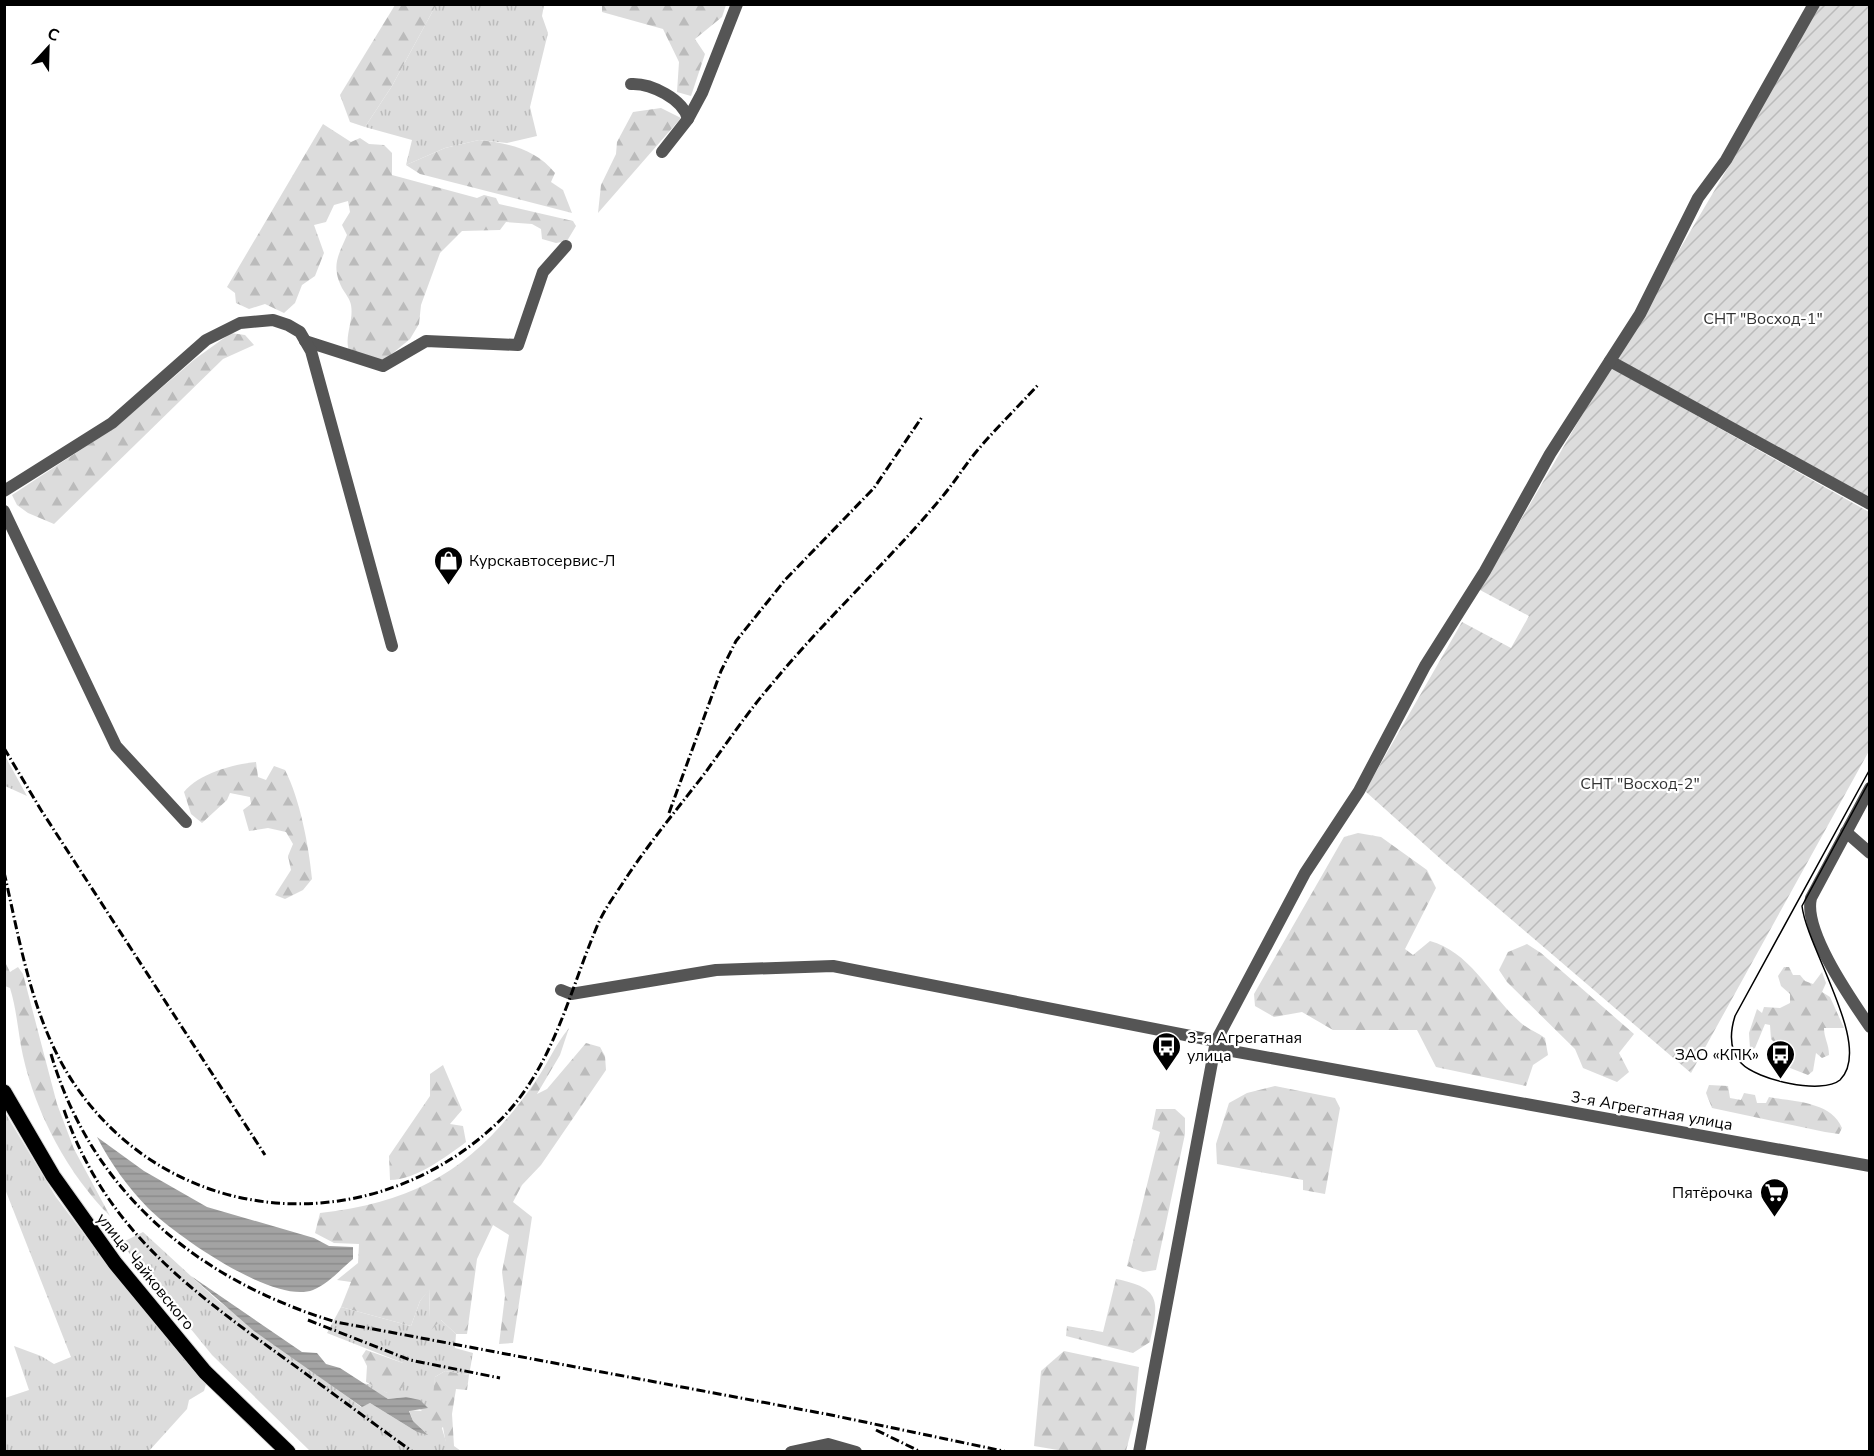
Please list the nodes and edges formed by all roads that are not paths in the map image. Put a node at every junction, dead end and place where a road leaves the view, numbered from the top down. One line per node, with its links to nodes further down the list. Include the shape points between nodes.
1 (737, 4): 4 (street, via 702,93)
2 (1814, 4): 8 (street, via 1726,160 1698,198 1640,314)
3 (631, 84): 4 (street, via 660,91 686,112)
4 (687, 119): 5 (street)
5 (662, 152)
6 (566, 246): 7 (street, via 543,272 518,345 426,341 383,366)
7 (305, 341): 9 (street, via 300,332 273,320 240,323 206,340 112,423); 12 (street, via 311,351)
8 (1610, 362): 10 (street); 19 (street, via 1550,454 1485,571 1425,666 1359,791 1305,873)
9 (4, 491)
10 (1869, 504)
11 (4, 511): 14 (street, via 116,746)
12 (392, 646)
13 (1869, 788): 15 (street)
14 (186, 822)
15 (1846, 832): 16 (street); 18 (street, via 1809,908 1820,940)
16 (1869, 854)
17 (561, 990): 19 (street, 3-я Агрегатная улица, via 571,994 716,970 833,966)
18 (1869, 1027)
19 (1216, 1044): 21 (street, 3-я Агрегатная улица); 25 (street)
20 (4, 1092): 22 (main road, улица Чайковского, via 53,1176 115,1263 205,1372)
21 (1869, 1166)
22 (288, 1452)
23 (791, 1452): 24 (street, via 828,1444)
24 (856, 1452)
25 (1139, 1452)

